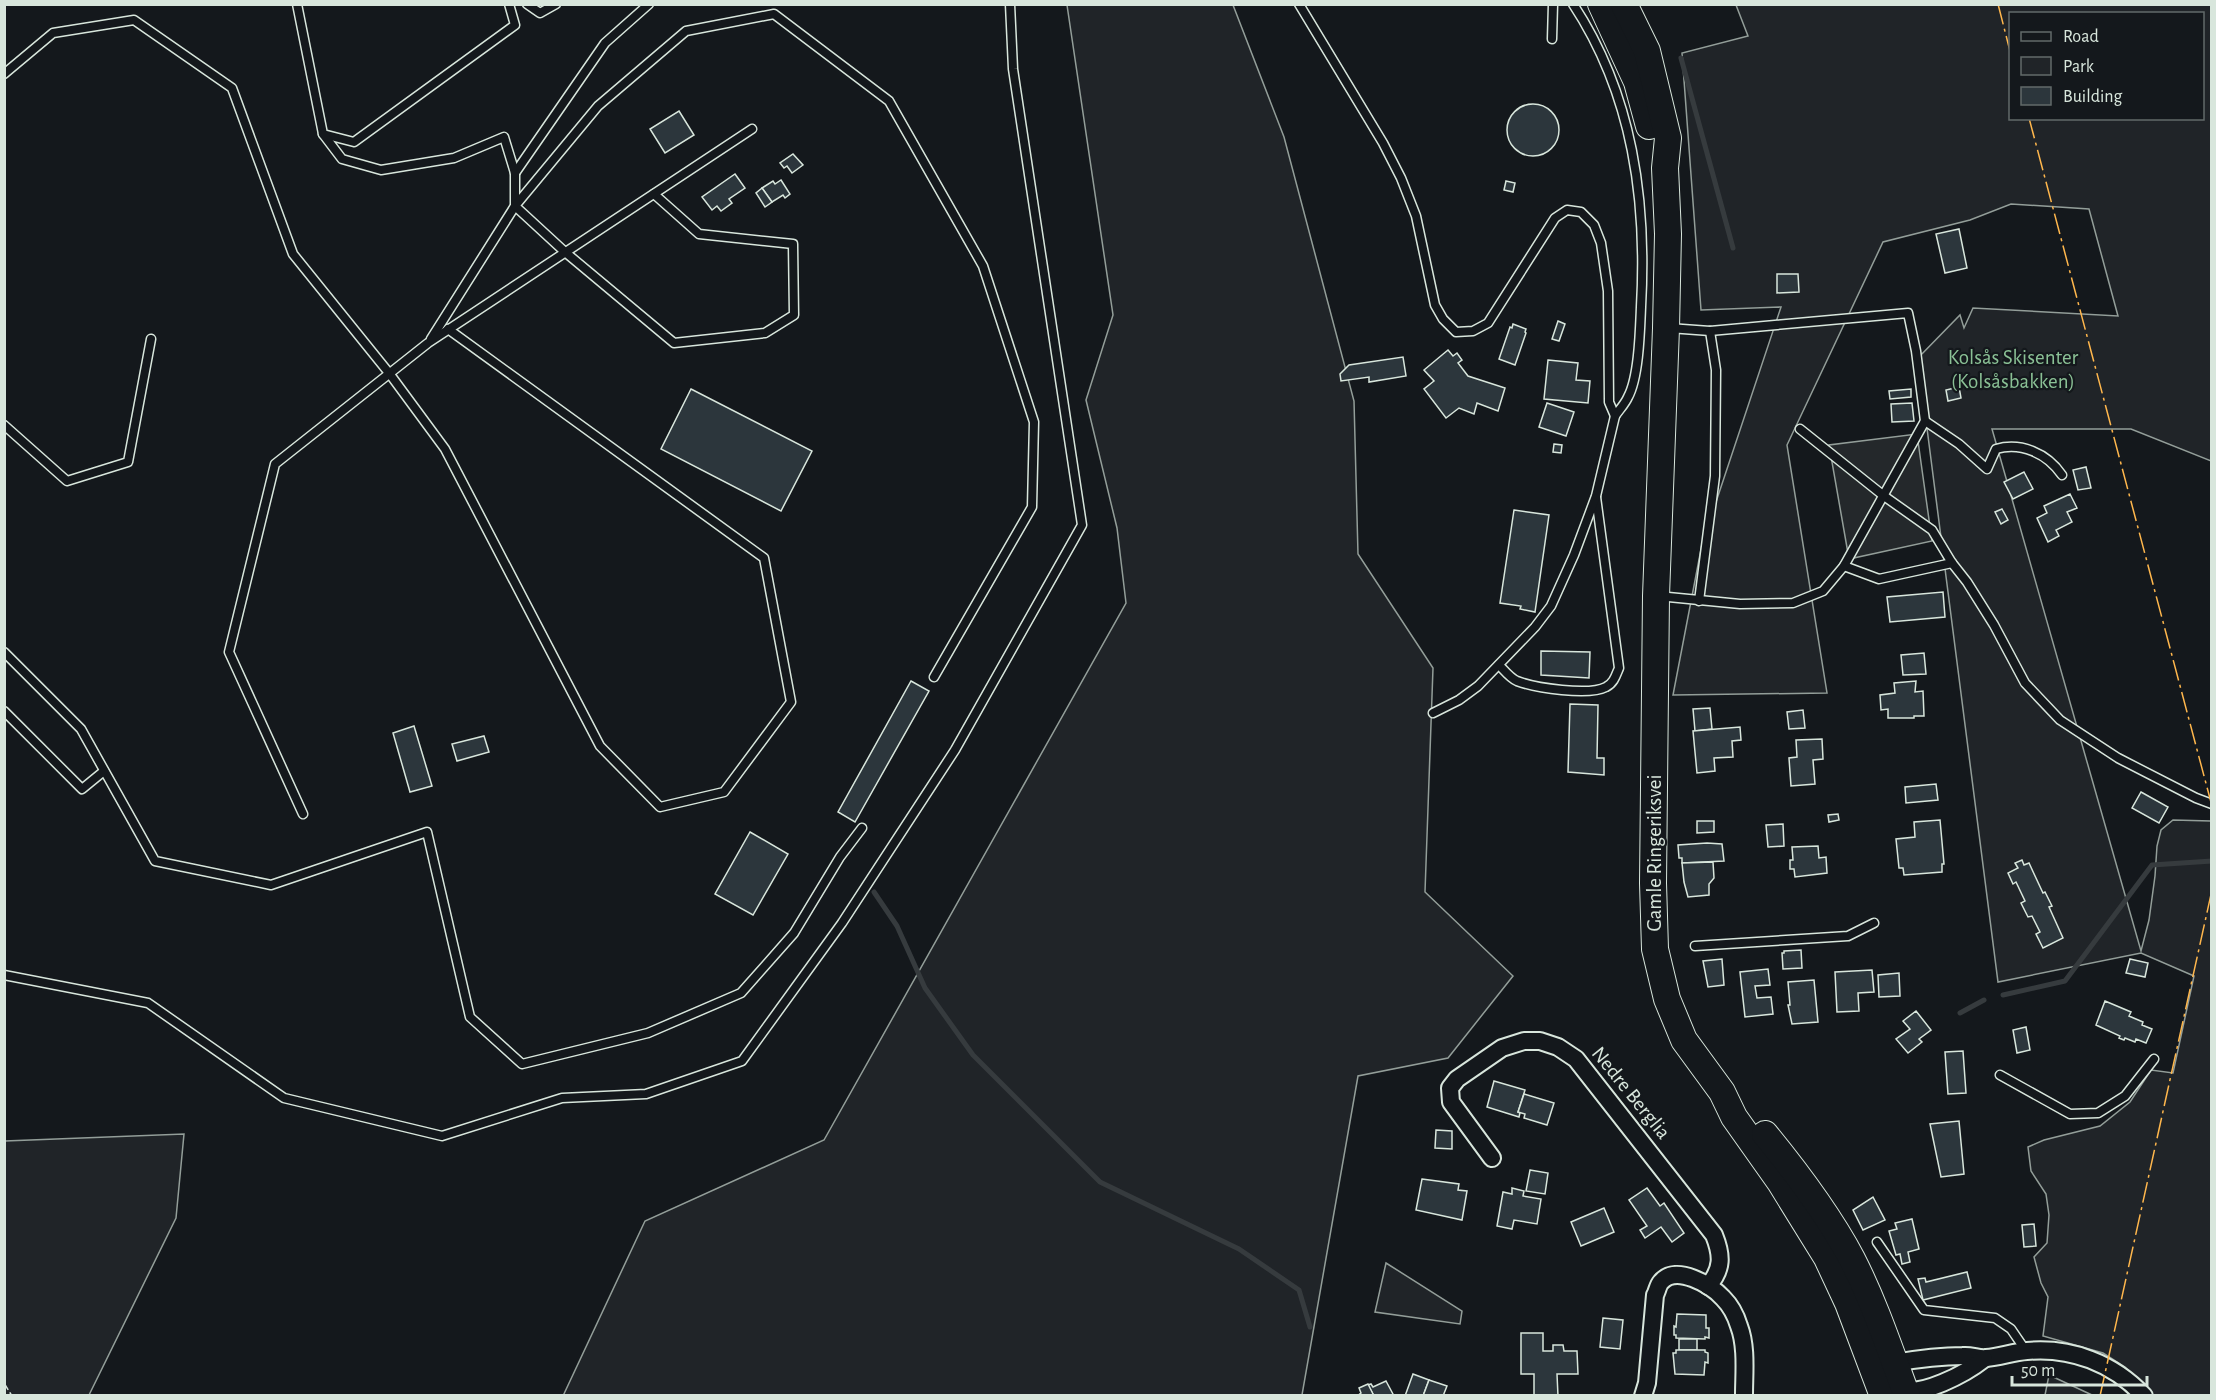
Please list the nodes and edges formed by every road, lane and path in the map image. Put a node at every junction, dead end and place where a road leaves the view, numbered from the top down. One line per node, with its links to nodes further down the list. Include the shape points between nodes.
1 (297, 4): 15 (lane)
2 (509, 4): 15 (lane, via 515,26 354,142)
3 (527, 4): 4 (lane, via 540,13)
4 (556, 4)
5 (649, 4): 17 (lane, via 605,44)
6 (1010, 4): 49 (lane, via 1013,69 1082,525 955,750 842,923 742,1061 646,1094 562,1098 442,1136 284,1098 148,1003)
7 (1299, 4): 27 (lane, via 1401,178 1416,216 1435,305 1456,332 1473,331 1488,323 1554,218 1567,210 1581,212 1594,225 1601,243 1608,291 1609,402)
8 (1553, 4): 12 (lane)
9 (1573, 4): 27 (lane, via 1610,75 1641,198 1644,258 1638,352 1629,395)
10 (1601, 4): 16 (main road, Gamle Ringeriksvei, via 1637,82 1654,144)
11 (1624, 4): 16 (main road, Gamle Ringeriksvei, via 1647,51 1656,83 1668,138)
12 (1552, 39)
13 (4, 74): 26 (lane, via 53,33 134,20 232,88 292,254)
14 (752, 129): 18 (lane)
15 (323, 134): 17 (lane, via 342,159 381,170 454,158 504,137)
16 (1665, 168): 21 (main road, Gamle Ringeriksvei)
17 (515, 173): 19 (lane)
18 (654, 194): 20 (lane); 20 (lane, via 699,234 793,244 794,315 765,333 674,343)
19 (516, 206): 20 (lane); 25 (lane); 40 (lane, via 598,106 686,31 774,14 889,101 983,266 1035,422 1032,507)
20 (565, 252): 22 (lane)
21 (1666, 328): 23 (lane); 36 (main road, Gamle Ringeriksvei)
22 (448, 329): 25 (lane); 26 (lane, via 764,558 791,702 724,792 660,807 600,746 445,449)
23 (1710, 331): 28 (lane, via 1908,313); 37 (lane, via 1716,370 1715,476)
24 (151, 339): 29 (lane, via 128,462 67,481)
25 (428, 343): 26 (lane)
26 (389, 374): 45 (lane, via 275,464 230,652)
27 (1615, 416): 32 (lane)
28 (1925, 421): 31 (lane, via 1987,469 1996,449 2017,446 2042,456); 33 (lane)
29 (4, 425)
30 (1800, 429): 33 (lane)
31 (2061, 474)
32 (1596, 496): 39 (lane, via 1551,606); 39 (lane, via 1619,668 1614,681 1591,691 1537,687 1515,680)
33 (1884, 496): 34 (lane, via 1932,530); 35 (lane)
34 (1952, 563): 35 (lane, via 1880,579); 44 (lane, via 1994,625 2025,683 2060,720 2118,758)
35 (1844, 566): 37 (lane, via 1823,591 1793,603)
36 (1656, 596): 37 (lane); 52 (main road, Gamle Ringeriksvei, via 1655,948 1676,1022 1696,1058)
37 (1698, 601)
38 (4, 652): 43 (lane, via 81,729)
39 (1499, 665): 42 (lane, via 1459,700)
40 (934, 677)
41 (4, 711): 43 (lane, via 82,789)
42 (1433, 713)
43 (104, 771): 46 (lane, via 154,861 271,885 427,832 470,1017 522,1064 648,1033 741,993 794,933)
44 (2211, 804)
45 (303, 814)
46 (862, 828)
47 (1874, 923): 48 (lane, via 1848,936)
48 (1695, 946)
49 (4, 975)
50 (2154, 1059): 51 (lane, via 2125,1096 2098,1113 2070,1114)
51 (2000, 1075)
52 (1722, 1092): 58 (main road, Gamle Ringeriksvei, via 1743,1108 1823,1210 1852,1259); 59 (main road, Gamle Ringeriksvei, via 1734,1117 1827,1258)
53 (1492, 1158): 55 (street, Nedre Berglia, via 1451,1102 1450,1088 1502,1048 1524,1041 1558,1047 1576,1059 1714,1235 1721,1263)
54 (1877, 1242): 56 (lane, via 1924,1310 1995,1318 2011,1329)
55 (1708, 1286): 60 (street, via 1680,1275 1661,1282 1652,1313); 61 (street, via 1723,1297 1740,1326)
56 (2026, 1351): 57 (street); 62 (street, via 2062,1351 2090,1358)
57 (1984, 1359): 58 (street, via 1967,1355); 59 (street, via 1966,1372 1929,1386)
58 (1894, 1362): 59 (main road, Gamle Ringeriksvei)
59 (1894, 1392)
60 (1643, 1395)
61 (1744, 1395)
62 (2144, 1395)

